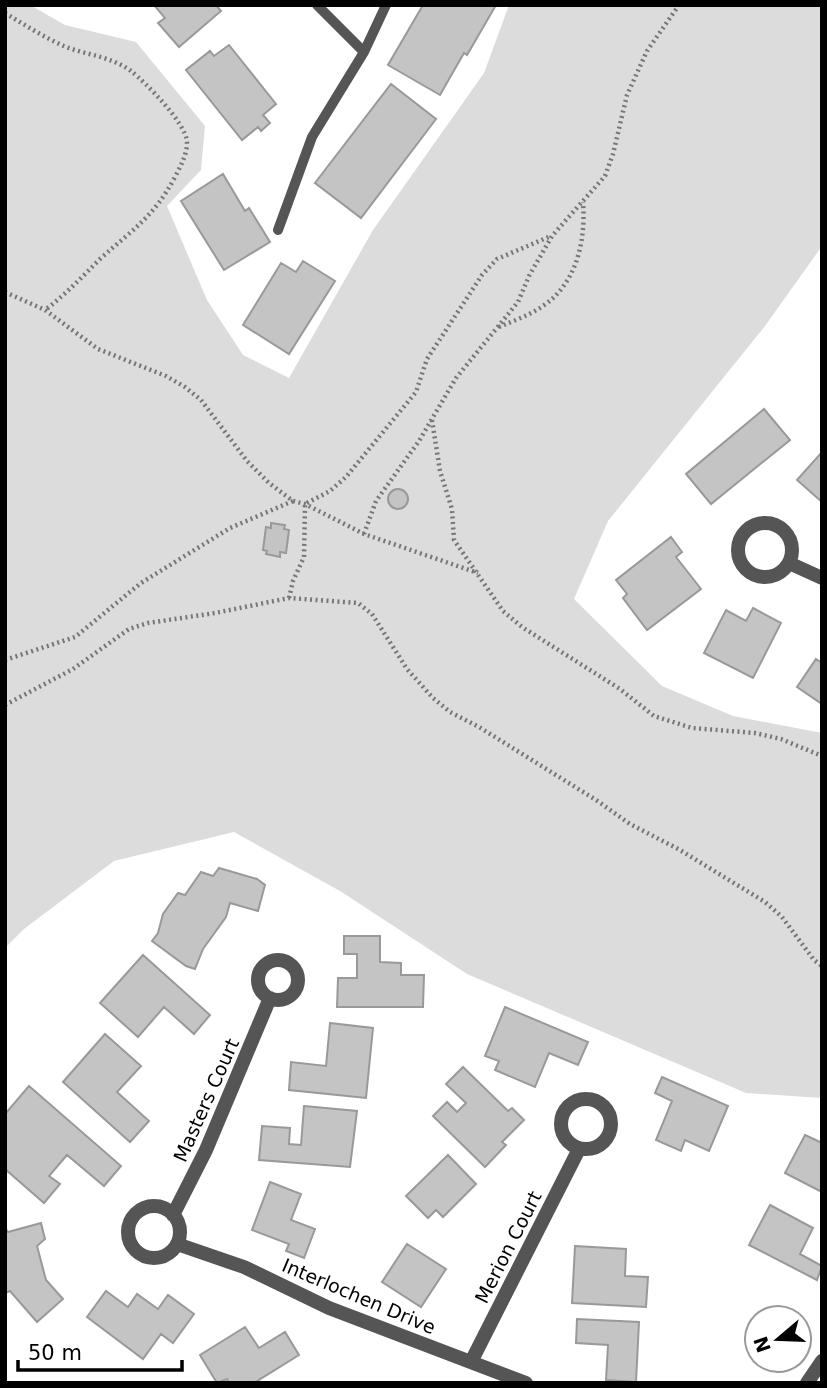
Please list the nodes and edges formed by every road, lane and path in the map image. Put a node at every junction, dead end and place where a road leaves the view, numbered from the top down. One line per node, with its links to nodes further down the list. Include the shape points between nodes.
1 (317, 5): 5 (lane)
2 (386, 5): 5 (lane)
3 (679, 5): 6 (path, via 647,51 627,95 605,176)
4 (5, 13): 10 (path, via 67,47 104,57 131,71 180,123 187,139 185,159 151,216)
5 (364, 52): 7 (lane, via 312,137)
6 (583, 202): 8 (path); 11 (path, via 581,246 561,290 544,306)
7 (278, 230)
8 (552, 236): 11 (path, via 518,302); 14 (path, via 496,259 427,359 416,392 346,477)
9 (5, 292): 10 (path)
10 (45, 310): 13 (path, via 98,349 185,387 201,400 247,461)
11 (498, 328): 12 (path, via 456,378)
12 (432, 419): 15 (path, via 376,501); 17 (path, via 452,509 454,540)
13 (293, 501): 14 (path); 20 (path, via 230,528 141,583 75,637)
14 (305, 504): 15 (path); 19 (path, via 304,557)
15 (364, 534): 17 (path)
16 (789, 564): 18 (street)
17 (478, 574): 22 (path, via 503,611 522,627 654,716 692,729 768,736)
18 (822, 578)
19 (289, 598): 21 (path, via 129,629 73,669); 23 (path, via 366,607 407,669 450,712 630,824 743,887 782,917)
20 (5, 660)
21 (5, 705)
22 (822, 756)
23 (822, 966)
24 (270, 999): 26 (street, Masters Court)
25 (579, 1149): 29 (street, Merion Court)
26 (173, 1215): 27 (street, via 178,1224); 27 (street, via 156,1206 137,1212 130,1220 129,1240 141,1255 151,1258 161,1257)
27 (177, 1244): 29 (street, Interlochen Drive, via 244,1267 329,1308)
28 (822, 1361): 31 (street)
29 (471, 1362): 30 (street, Interlochen Drive)
30 (526, 1383)
31 (807, 1383)

